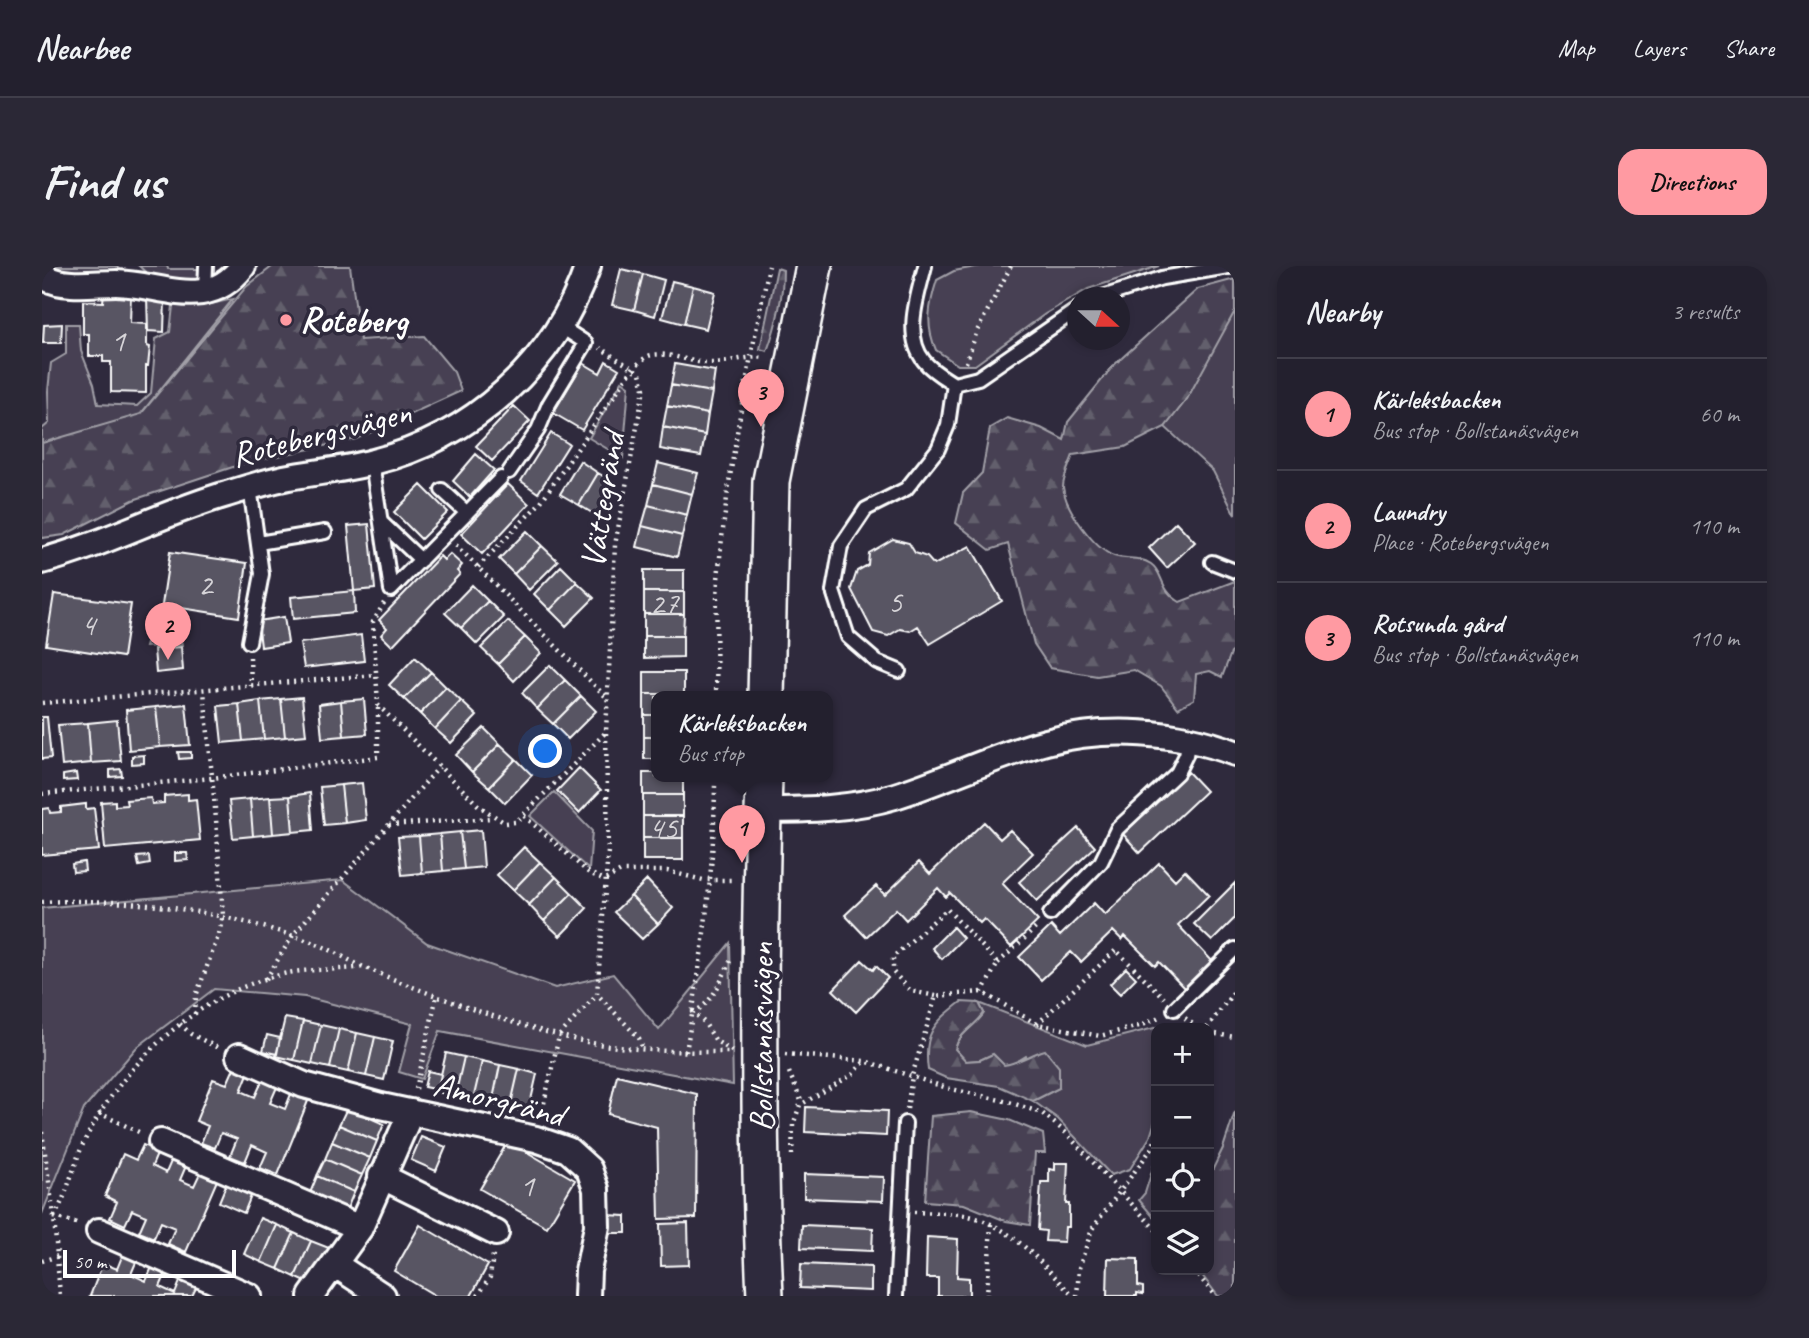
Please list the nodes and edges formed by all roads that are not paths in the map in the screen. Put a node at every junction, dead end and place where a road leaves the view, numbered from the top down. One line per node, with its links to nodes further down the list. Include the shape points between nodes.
1 (131, 266): 10 (street)
2 (206, 266): 11 (lane)
3 (243, 266): 11 (street, via 230,282)
4 (588, 266): 13 (street, Rotebergsvägen)
5 (814, 266): 28 (street, via 771,481)
6 (925, 266): 14 (lane, via 917,299 915,343 927,365)
7 (1234, 266): 9 (lane)
8 (42, 274): 10 (street, via 58,283 120,284)
9 (1130, 288)
10 (161, 291): 11 (street)
11 (205, 291)
12 (1067, 316): 14 (lane, via 978,378)
13 (560, 326): 15 (street, Rotebergsvägen, via 526,372 468,420 434,441); 18 (lane, via 586,343 538,430 505,475)
14 (954, 384): 27 (lane, via 948,425 938,449 906,489 866,509 841,547 833,591 848,637 877,663)
15 (372, 463): 16 (street, Rotebergsvägen); 19 (lane)
16 (250, 487): 21 (lane); 23 (street, Rotebergsvägen)
17 (442, 490): 18 (lane)
18 (467, 513): 22 (lane)
19 (381, 522): 22 (lane); 22 (lane, via 391,590)
20 (325, 532): 21 (lane)
21 (258, 543): 26 (lane, via 262,574)
22 (421, 560)
23 (42, 561)
24 (1212, 562): 25 (lane)
25 (1235, 571)
26 (249, 642)
27 (899, 671)
28 (766, 691)
29 (1189, 740): 30 (street); 31 (street, via 1146,734 1076,735 1011,753 894,796 825,809); 32 (lane, via 1177,773 1117,829 1101,862)
30 (1235, 752)
31 (763, 793): 48 (street, Bollstanäsvägen)
32 (1050, 914)
33 (1235, 949): 34 (lane)
34 (1174, 1009)
35 (239, 1056): 36 (street, via 304,1085)
36 (411, 1112): 39 (street, Amorgränd); 47 (street, Amorgränd, via 536,1139 568,1150 589,1169 597,1226)
37 (905, 1123): 49 (lane)
38 (161, 1142): 40 (street)
39 (381, 1176): 40 (street, Amorgränd); 42 (street)
40 (360, 1228): 43 (street, Amorgränd)
41 (100, 1231): 44 (street)
42 (496, 1233)
43 (334, 1264): 45 (street, Amorgränd); 46 (street)
44 (249, 1296)
45 (311, 1296)
46 (383, 1296)
47 (587, 1296)
48 (765, 1296)
49 (896, 1296)

